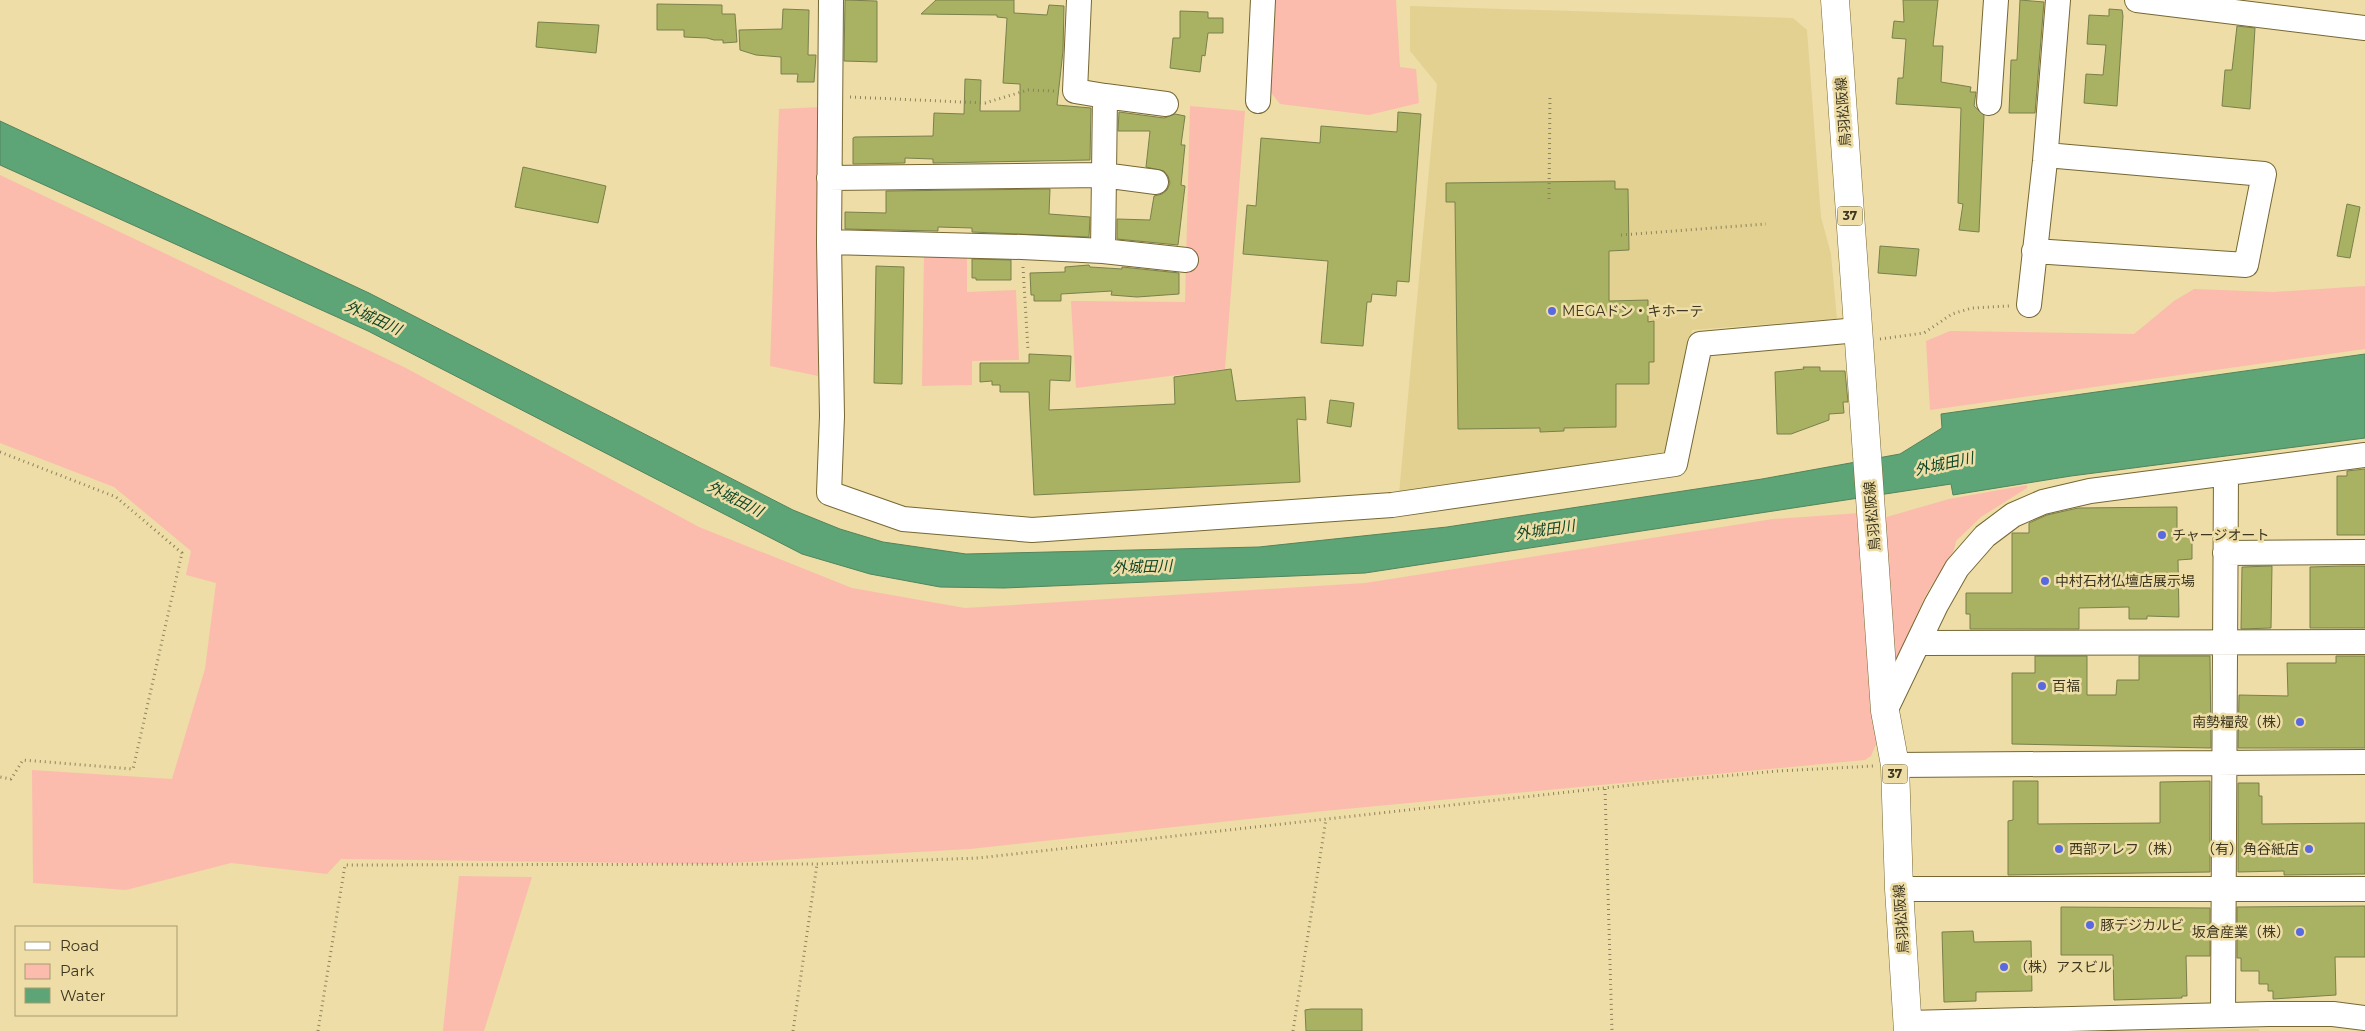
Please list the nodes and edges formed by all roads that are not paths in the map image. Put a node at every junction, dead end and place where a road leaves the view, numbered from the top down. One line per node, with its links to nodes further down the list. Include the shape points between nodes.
1 (832, 0): 16 (street)
2 (1079, 0): 10 (street, via 1075,91)
3 (1263, 0): 11 (street)
4 (1835, 0): 23 (main road, 鳥羽松阪線 / 37)
5 (1996, 0): 12 (street)
6 (2058, 0): 14 (street)
7 (2138, 0): 8 (street)
8 (2300, 10): 9 (street)
9 (2365, 28)
10 (1104, 96): 13 (street); 15 (street)
11 (1258, 101)
12 (1989, 103)
13 (1166, 104)
14 (2046, 156): 20 (street); 20 (street, via 2264,174 2246,265)
15 (1103, 175): 16 (street); 17 (street); 19 (street)
16 (829, 178): 18 (street)
17 (1156, 182)
18 (829, 242): 19 (street); 23 (street, via 832,416 829,493 903,519 1032,530 1392,505 1675,464 1700,344)
19 (1103, 251): 21 (street)
20 (2034, 251): 22 (street)
21 (1186, 260)
22 (2029, 305)
23 (1858, 330): 31 (main road, 鳥羽松阪線 / 37)
24 (2365, 455): 25 (street)
25 (2226, 473): 27 (street); 30 (street, via 2083,493 2043,502 2013,515 1985,536 1957,568)
26 (2365, 552): 27 (street)
27 (2225, 553): 28 (street)
28 (2225, 642): 29 (street); 30 (street); 33 (street)
29 (2365, 642)
30 (1920, 643): 31 (street)
31 (1885, 711): 34 (main road, 鳥羽松阪線 / 37)
32 (2365, 762): 33 (street)
33 (2223, 763): 34 (street); 36 (street)
34 (1895, 765): 35 (main road, 鳥羽松阪線 / 37)
35 (1899, 889): 36 (street); 41 (main road, 鳥羽松阪線 / 37)
36 (2223, 889): 37 (street); 38 (street)
37 (2365, 889)
38 (2223, 1015): 40 (street); 41 (street)
39 (2365, 1018): 40 (street, via 2332,1014)
40 (2269, 1022)
41 (1908, 1027)

